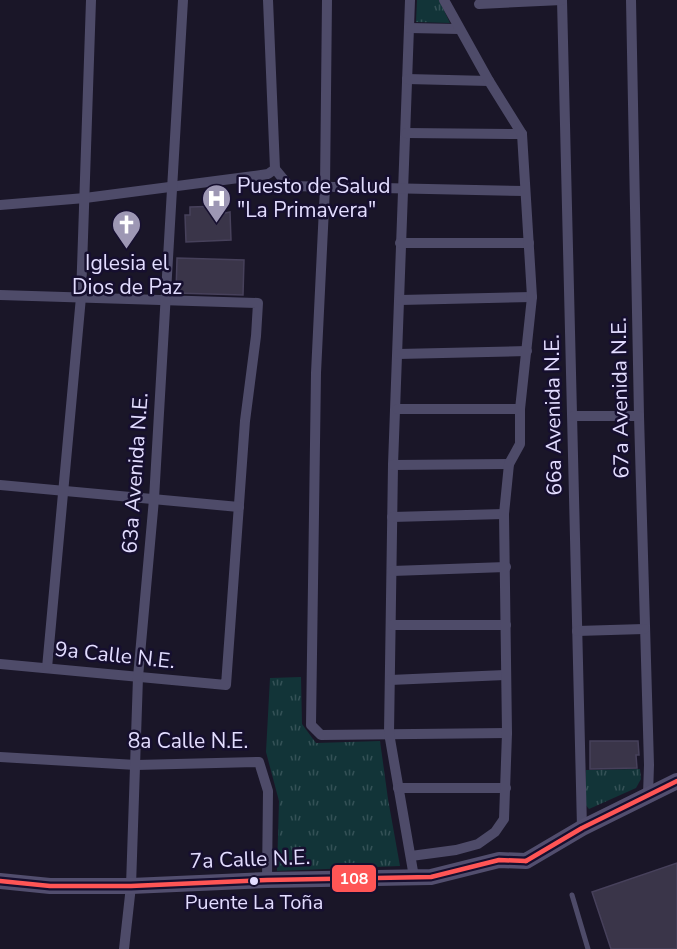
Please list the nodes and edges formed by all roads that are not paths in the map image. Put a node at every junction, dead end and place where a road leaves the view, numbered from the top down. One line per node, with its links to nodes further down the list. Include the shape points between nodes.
1 (91, 0): 22 (street)
2 (183, 0): 18 (street, 63a Avenida N.E.)
3 (268, 0): 17 (street)
4 (327, 0): 19 (street)
5 (410, 0): 11 (street)
6 (444, 0): 12 (street)
7 (562, 0): 9 (street); 35 (street, 66a Avenida N.E.)
8 (632, 0): 36 (street, 67a Avenida N.E.)
9 (495, 1): 10 (street)
10 (478, 4)
11 (409, 28): 12 (street); 13 (street)
12 (459, 29): 14 (street)
13 (407, 79): 14 (street); 15 (street)
14 (489, 81): 16 (street)
15 (406, 133): 16 (street); 20 (street)
16 (522, 134): 21 (street)
17 (275, 169): 18 (street, via 268,174); 19 (street, via 289,186)
18 (172, 187): 22 (street); 29 (street, 63a Avenida N.E.)
19 (325, 188): 20 (street); 56 (street, via 316,373 311,725 321,735)
20 (403, 188): 21 (street); 24 (street)
21 (525, 191): 25 (street)
22 (85, 198): 23 (street); 27 (street)
23 (0, 205)
24 (400, 243): 25 (street); 30 (street)
25 (529, 243): 28 (street)
26 (0, 295): 27 (street)
27 (81, 297): 29 (street); 40 (street)
28 (532, 297): 30 (street); 31 (street)
29 (167, 299): 41 (street, 63a Avenida N.E.); 42 (street, via 258,303)
30 (400, 300): 32 (street)
31 (527, 351): 32 (street); 33 (street)
32 (398, 354): 34 (street)
33 (520, 409): 34 (street); 37 (street, via 520,444)
34 (397, 410): 38 (street)
35 (573, 416): 36 (street); 50 (street, 66a Avenida N.E.)
36 (639, 416): 49 (street, 67a Avenida N.E.)
37 (509, 464): 38 (street); 43 (street)
38 (393, 465): 44 (street)
39 (0, 485): 40 (street)
40 (63, 491): 41 (street); 52 (street)
41 (154, 499): 42 (street); 54 (street, 63a Avenida N.E.)
42 (238, 507): 54 (street, 9a Calle N.E., via 226,685)
43 (504, 514): 44 (street); 45 (street)
44 (392, 517): 46 (street)
45 (506, 567): 46 (street); 48 (street)
46 (392, 571): 47 (street)
47 (392, 625): 48 (street); 55 (street)
48 (506, 625): 53 (street)
49 (645, 629): 50 (street); 63 (street, 67a Avenida N.E.)
50 (577, 631): 64 (street, 66a Avenida N.E.)
51 (0, 664): 52 (street, 9a Calle N.E.)
52 (47, 668): 54 (street, 9a Calle N.E.)
53 (505, 675): 55 (street); 57 (street)
54 (138, 677): 59 (street, 63a Avenida N.E.)
55 (390, 680): 56 (street)
56 (389, 733): 57 (street); 61 (street)
57 (507, 733): 62 (street)
58 (0, 757): 59 (street, 8a Calle N.E.)
59 (136, 765): 67 (street, 8a Calle N.E., via 259,762 268,791); 69 (street, 63a Avenida N.E.)
60 (677, 781): 63 (street)
61 (398, 788): 62 (street); 65 (street)
62 (506, 788): 65 (street, via 504,819 495,832 478,844)
63 (648, 795): 64 (street)
64 (582, 828): 66 (street, 7a Calle N.E., via 526,861 499,860 431,877)
65 (411, 856): 66 (street)
66 (414, 877): 67 (street, 7a Calle N.E.)
67 (267, 880): 69 (street, 7a Calle N.E.)
68 (0, 881): 69 (street, 7a Calle N.E., via 50,886)
69 (131, 886): 71 (street, 63a Avenida N.E.)
70 (572, 895): 72 (lane)
71 (124, 949)
72 (588, 949)

